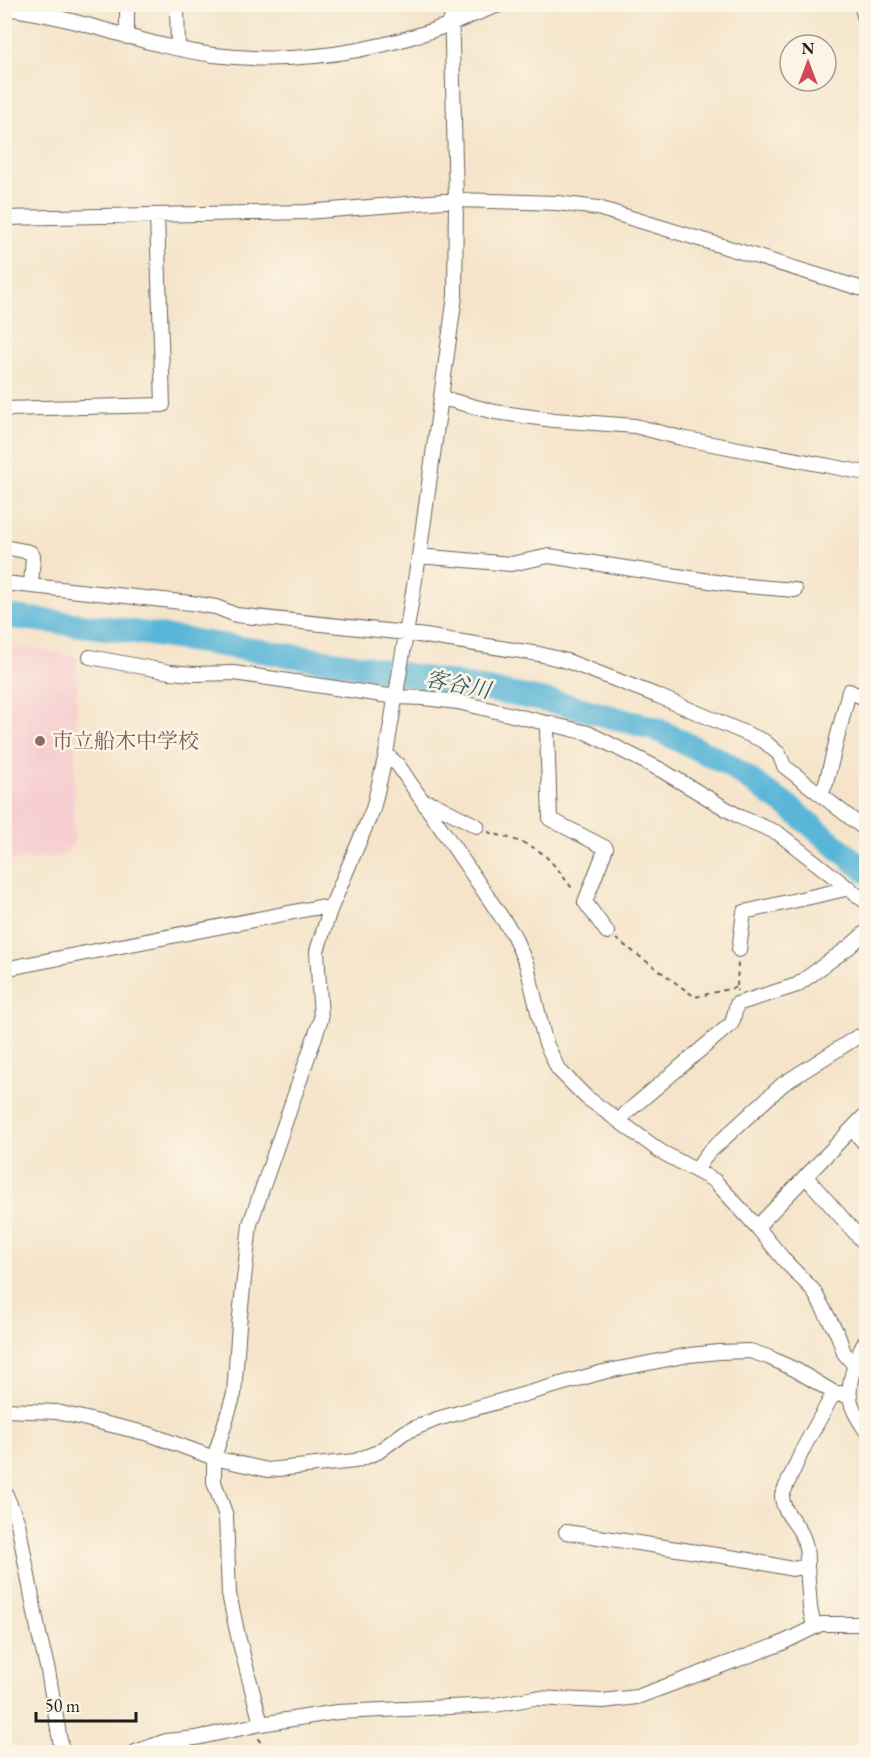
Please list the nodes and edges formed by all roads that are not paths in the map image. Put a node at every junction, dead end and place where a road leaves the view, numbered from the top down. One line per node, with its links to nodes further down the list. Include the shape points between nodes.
1 (127, 4): 9 (street)
2 (177, 4): 10 (street)
3 (451, 4): 8 (street)
4 (502, 4): 8 (street)
5 (861, 4): 7 (street)
6 (4, 8): 9 (street)
7 (867, 23)
8 (452, 24): 10 (street, via 337,55 263,58); 11 (street)
9 (127, 37): 10 (street)
10 (178, 48)
11 (456, 200): 12 (street, via 327,211); 14 (street, via 557,202 598,208); 15 (street, via 455,296)
12 (157, 216): 13 (street); 16 (street, via 163,405)
13 (4, 218)
14 (867, 290)
15 (442, 398): 17 (street, via 495,412 636,426); 19 (street)
16 (4, 409)
17 (867, 473)
18 (4, 547): 21 (street, via 33,556)
19 (419, 556): 22 (street, via 511,564 549,556 735,585); 23 (street)
20 (4, 583): 21 (street)
21 (31, 586): 23 (street, via 190,603 236,615)
22 (795, 590)
23 (406, 636): 25 (street); 29 (street, via 538,654 577,665 764,741 779,754 784,766)
24 (90, 657): 25 (street, via 170,672 234,673)
25 (396, 694): 27 (street, via 458,702); 28 (street)
26 (867, 699): 29 (street, via 849,691)
27 (550, 723): 33 (street, via 588,733 740,817 778,833); 36 (street, via 550,819 606,848 585,902)
28 (386, 754): 30 (street); 35 (street, via 373,809)
29 (821, 794): 32 (street)
30 (423, 801): 31 (street); 42 (street, via 513,934 527,966 545,1041 558,1069 586,1098)
31 (477, 826)
32 (867, 830)
33 (850, 888): 34 (street); 38 (street, via 744,912)
34 (867, 902)
35 (330, 910): 39 (street, via 320,907); 54 (street, via 317,951 321,1019 250,1224 234,1394)
36 (607, 932)
37 (867, 932): 42 (street, via 797,985 737,1004 732,1023)
38 (739, 950)
39 (4, 969)
40 (867, 1036): 45 (street, via 857,1037 783,1084 707,1154)
41 (867, 1114): 43 (street)
42 (620, 1122): 45 (street)
43 (852, 1130): 44 (street); 46 (street)
44 (867, 1145)
45 (696, 1171): 47 (street, via 715,1181)
46 (806, 1177): 47 (street); 48 (street)
47 (757, 1227): 50 (street, via 813,1290 844,1353)
48 (867, 1245)
49 (867, 1340): 50 (street)
50 (854, 1365): 51 (street)
51 (845, 1395): 53 (street); 54 (street, via 832,1392 768,1356 750,1351 719,1352 603,1372 448,1415 405,1432 378,1452 355,1461 268,1470); 57 (street, via 831,1398 782,1495 807,1549)
52 (5, 1409): 54 (street, via 57,1412 149,1434)
53 (867, 1431)
54 (214, 1458): 60 (street, via 214,1482 226,1516 229,1594)
55 (4, 1490): 61 (street, via 18,1523)
56 (566, 1532): 57 (street, via 792,1569)
57 (807, 1566): 59 (street)
58 (867, 1624): 59 (street)
59 (814, 1627): 60 (street, via 780,1644 637,1697 603,1701 534,1698 495,1705 337,1712)
60 (261, 1724): 62 (street, via 196,1738 166,1740)
61 (62, 1752)
62 (135, 1752)

